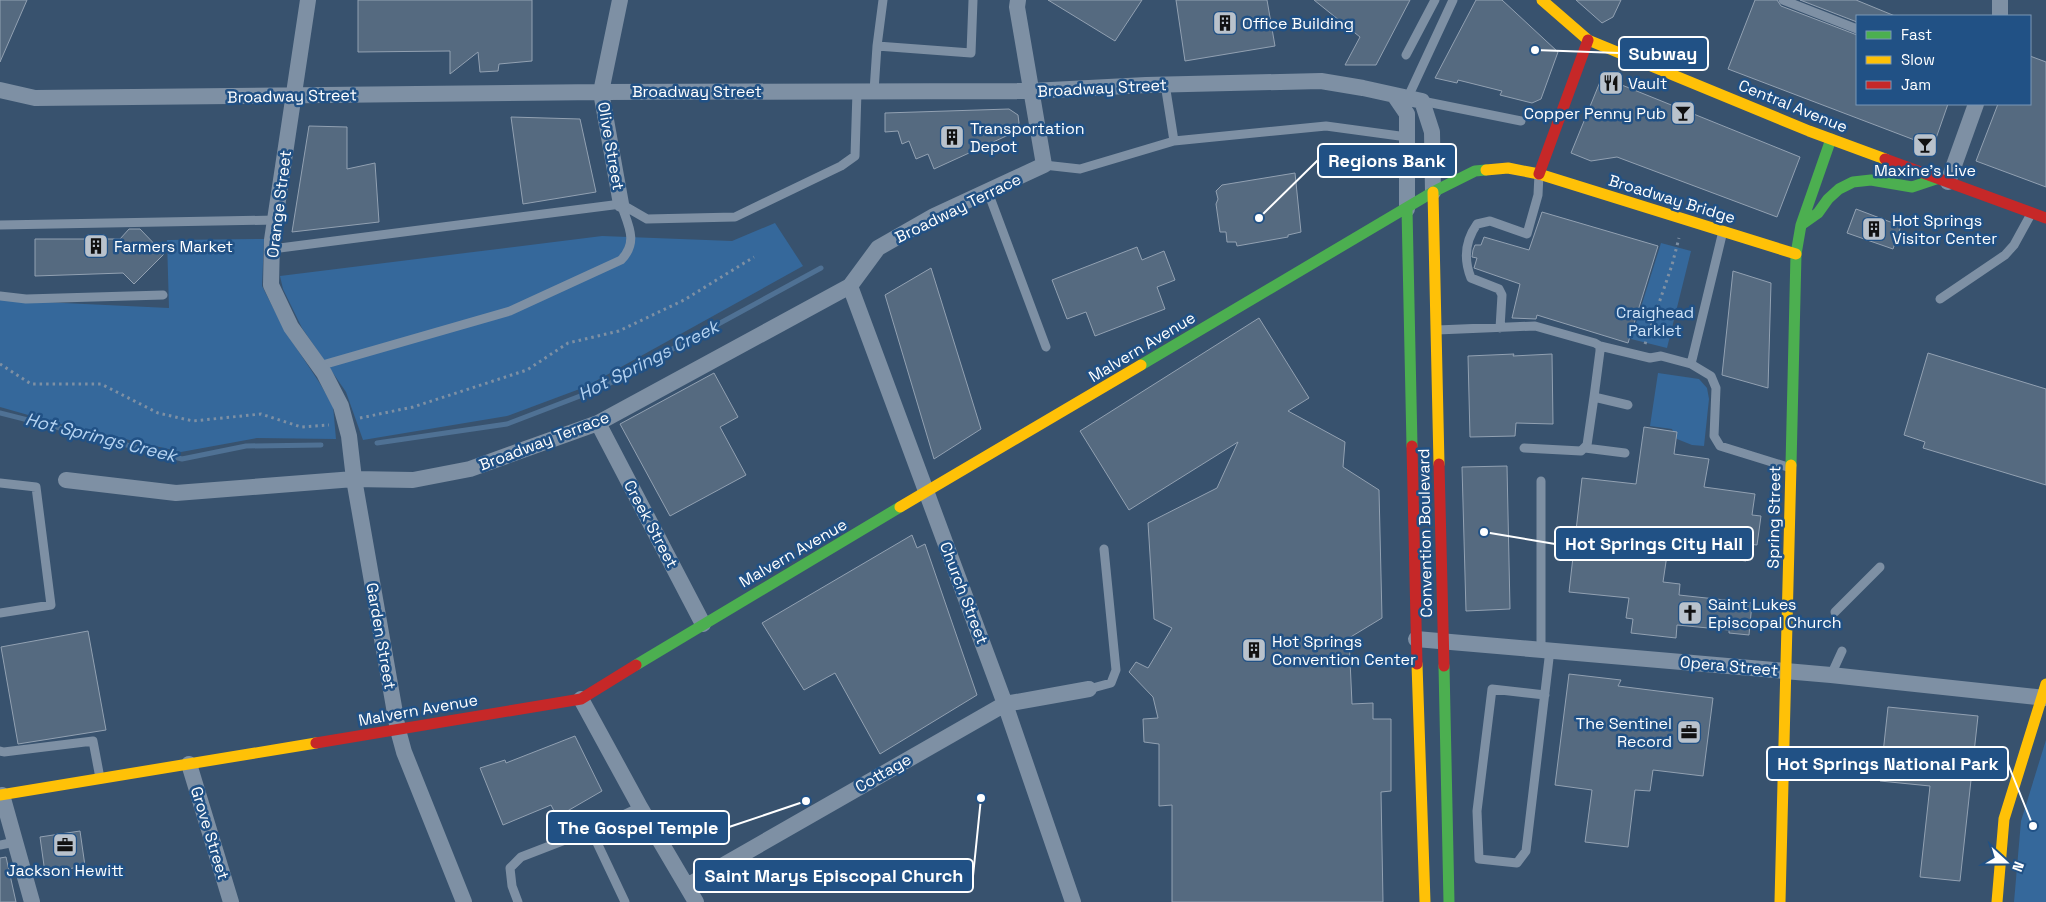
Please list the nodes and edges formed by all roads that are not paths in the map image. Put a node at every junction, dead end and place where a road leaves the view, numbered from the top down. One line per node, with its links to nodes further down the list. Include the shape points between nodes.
1 (308, 0): 22 (street, Orange Street)
2 (620, 0): 21 (street, Olive Street)
3 (883, 0): 14 (lane)
4 (973, 0): 14 (lane, via 971,53)
5 (1018, 0): 20 (street)
6 (1435, 0): 15 (lane)
7 (1453, 0): 23 (lane)
8 (1542, 0): 13 (main road, Central Avenue)
9 (1783, 0): 12 (lane)
10 (2000, 0): 11 (street)
11 (2000, 15)
12 (1856, 29)
13 (1588, 40): 27 (main road, Central Avenue); 30 (main road)
14 (876, 46): 19 (lane)
15 (1406, 55)
16 (1165, 84): 20 (street, Broadway Street); 23 (street, Broadway Street, via 1321,81); 28 (lane)
17 (0, 90): 22 (street, Broadway Street, via 35,98)
18 (857, 91): 19 (street, Broadway Street); 21 (street, Broadway Street); 34 (lane, via 855,156 735,218 647,218)
19 (874, 91): 20 (street, Broadway Street)
20 (1032, 91): 29 (street)
21 (601, 92): 22 (street, Broadway Street); 34 (street, Olive Street)
22 (294, 96): 38 (street, Orange Street)
23 (1408, 98): 25 (lane); 26 (street); 33 (street, via 1428,115 1432,132)
24 (1976, 105): 31 (street)
25 (1521, 121)
26 (1407, 138): 28 (lane, via 1326,126); 35 (street)
27 (1831, 139): 31 (main road, Central Avenue); 40 (main road, Spring Street)
28 (1174, 140): 29 (lane, via 1080,169)
29 (1044, 166): 32 (street, Broadway Terrace)
30 (1539, 174): 33 (main road, Malvern Avenue, via 1508,168 1474,171); 41 (main road, Broadway Bridge); 48 (lane, via 1538,195 1527,234 1490,220 1477,224 1465,253 1471,278 1499,288 1502,295)
31 (1944, 180): 36 (main road, Central Avenue); 40 (main road, via 1912,187 1870,180 1853,182 1839,189 1818,213)
32 (988, 192): 44 (street, Broadway Terrace, via 934,216 878,248); 51 (lane)
33 (1433, 192): 35 (main road, Malvern Avenue); 49 (main road, Convention Boulevard)
34 (621, 204): 42 (lane); 53 (lane, via 631,232 629,252 621,260 510,311)
35 (1407, 209): 65 (main road, Malvern Avenue); 71 (main road, Convention Boulevard)
36 (2032, 212): 37 (main road, Central Avenue); 47 (lane, via 2005,255)
37 (2046, 218)
38 (275, 220): 39 (lane); 42 (street, Orange Street)
39 (0, 225)
40 (1801, 225): 43 (main road, Spring Street)
41 (1723, 231): 43 (main road, Broadway Bridge); 52 (lane)
42 (272, 249): 53 (street, Orange Street, via 271,285 291,327)
43 (1796, 254): 60 (main road, Spring Street)
44 (850, 286): 56 (street, Broadway Terrace); 65 (street, Church Street)
45 (164, 295): 46 (lane, via 26,299)
46 (0, 296)
47 (1940, 299)
48 (1500, 328): 49 (lane); 50 (lane, via 1535,326)
49 (1436, 330): 72 (main road, Convention Boulevard)
50 (1600, 346): 52 (lane); 54 (lane)
51 (1046, 347)
52 (1691, 364): 60 (lane, via 1711,376 1716,388 1714,436 1720,446)
53 (319, 366): 61 (street, Orange Street, via 341,406)
54 (1594, 397): 55 (lane); 58 (lane)
55 (1628, 405)
56 (598, 423): 61 (street, Broadway Terrace, via 470,469 412,480); 70 (street, Creek Street)
57 (1524, 448): 58 (lane, via 1581,451)
58 (1584, 448): 59 (lane)
59 (1625, 453)
60 (1791, 468): 75 (main road, Spring Street)
61 (354, 479): 62 (street, Broadway Terrace, via 176,494); 82 (street, Garden Street)
62 (66, 480)
63 (1541, 480): 73 (lane)
64 (0, 483): 69 (lane, via 36,487 51,605)
65 (926, 494): 70 (main road, Malvern Avenue); 81 (street, Church Street)
66 (1104, 549): 77 (lane, via 1116,670 1111,683)
67 (1880, 568): 68 (lane)
68 (1835, 612)
69 (0, 613)
70 (703, 624): 80 (main road, Malvern Avenue)
71 (1416, 639): 72 (street, Opera Street); 98 (main road, Convention Boulevard)
72 (1444, 641): 73 (street, Opera Street); 99 (main road, Convention Boulevard)
73 (1546, 650): 75 (street, Opera Street); 79 (lane)
74 (1842, 651): 76 (lane)
75 (1787, 671): 76 (street, Opera Street); 100 (main road, Spring Street)
76 (1831, 675): 78 (street, Opera Street)
77 (1089, 689): 81 (street, Cottage)
78 (2045, 693): 101 (main road, via 2004,819)
79 (1545, 695): 79 (lane, via 1526,851 1517,863 1480,859 1478,812 1492,689)
80 (581, 699): 82 (main road, Malvern Avenue); 87 (street)
81 (1005, 704): 90 (street, Cottage); 97 (street, Church Street)
82 (398, 730): 84 (main road, Malvern Avenue); 93 (street, Garden Street)
83 (0, 750): 85 (lane, via 93,741)
84 (189, 764): 85 (main road, Malvern Avenue); 92 (street, Grove Street)
85 (100, 778): 86 (main road, Malvern Avenue)
86 (1, 792): 89 (street)
87 (640, 807): 88 (lane); 90 (street)
88 (591, 830): 94 (lane, via 521,857 510,868); 95 (lane)
89 (8, 844): 91 (street)
90 (687, 886): 96 (street)
91 (32, 902)
92 (231, 902)
93 (464, 902)
94 (518, 902)
95 (625, 902)
96 (696, 902)
97 (1072, 902)
98 (1425, 902)
99 (1449, 902)
100 (1780, 902)
101 (1997, 902)

